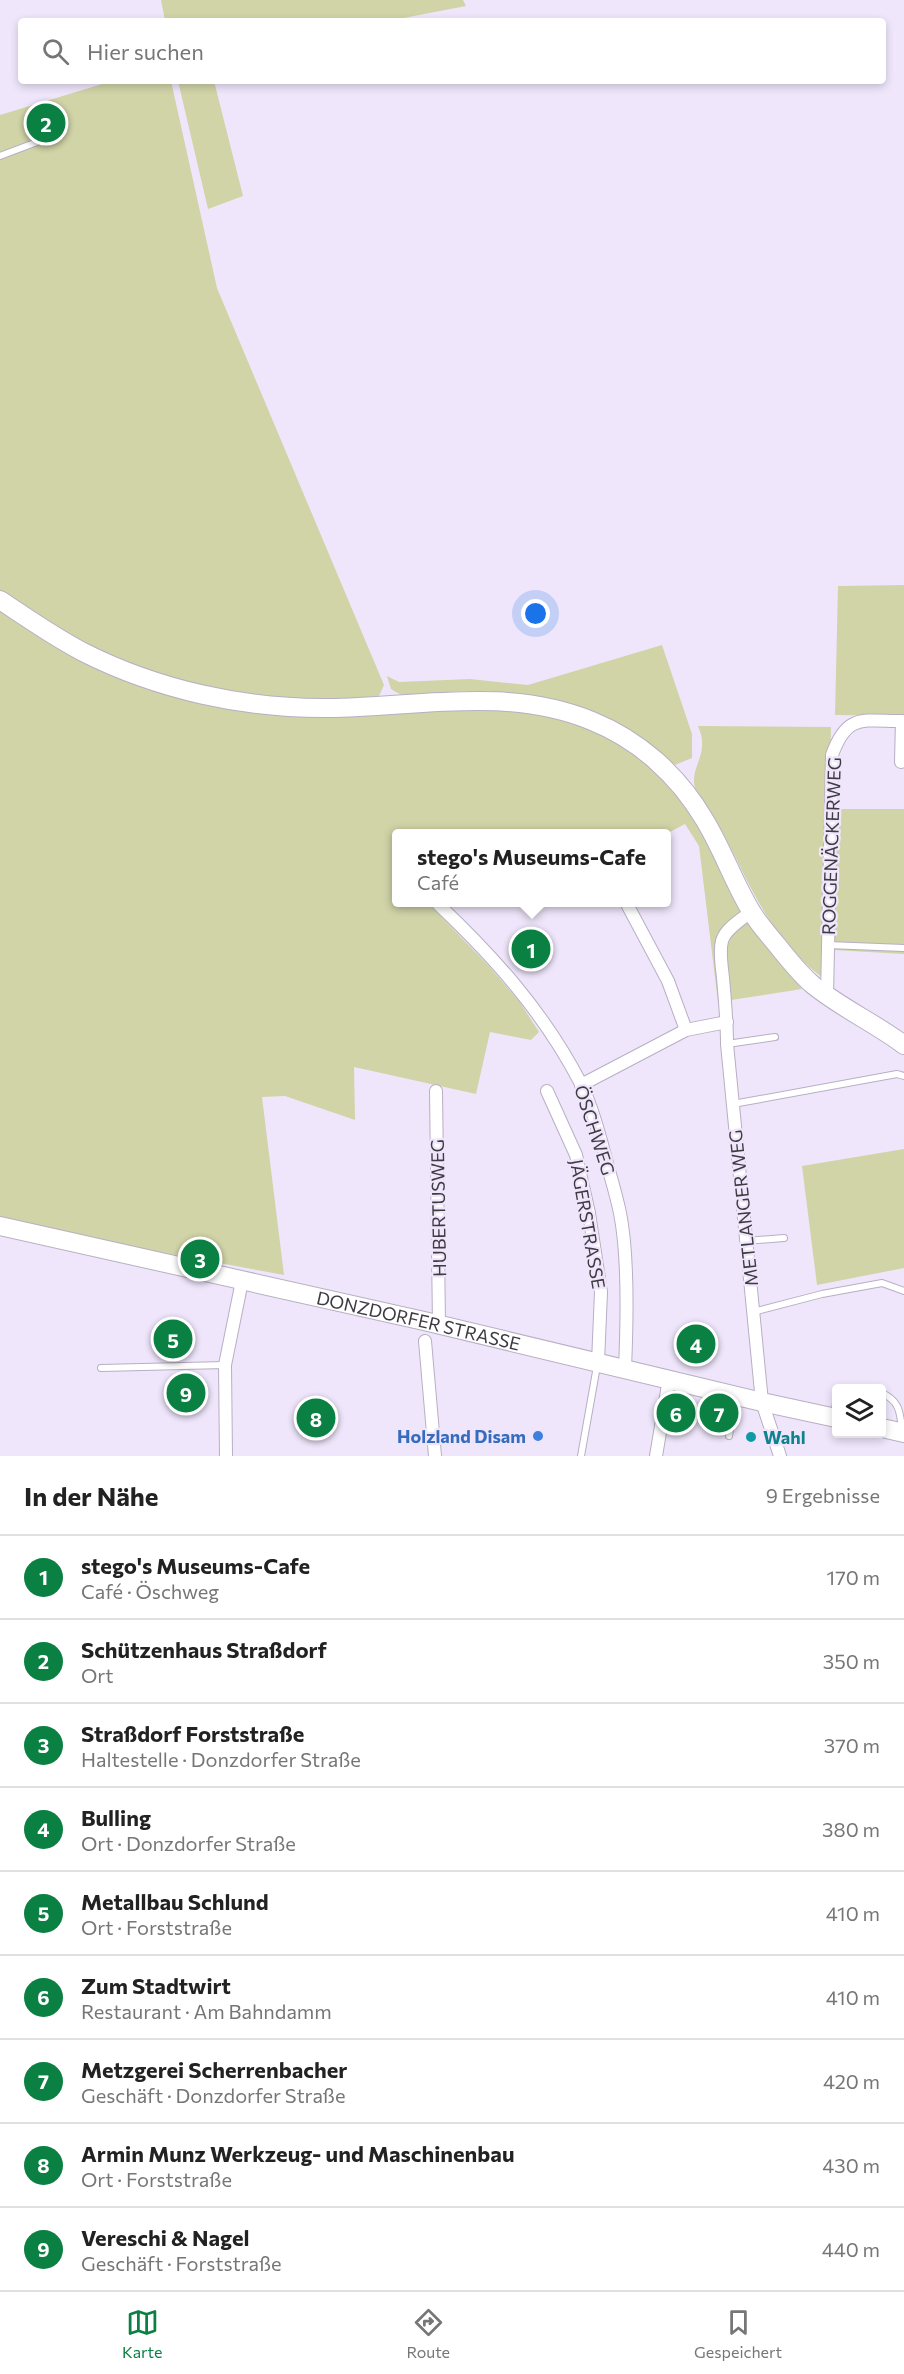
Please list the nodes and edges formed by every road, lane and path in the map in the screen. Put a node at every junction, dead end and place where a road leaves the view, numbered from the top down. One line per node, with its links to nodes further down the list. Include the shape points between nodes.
1 (37, 142): 2 (lane)
2 (0, 156)
3 (0, 600): 7 (main road, via 84,652 129,672 216,698 327,708 516,702 589,720 640,747 676,780 704,819)
4 (901, 762): 8 (street, ROGGENÄCKERWEG, via 902,720 860,720 848,726 837,741 832,756)
5 (441, 907): 17 (street, ÖSCHWEG, via 506,972 533,1006)
6 (629, 907): 12 (street, via 668,981)
7 (752, 912): 10 (main road, via 802,975); 11 (street, METLANGER WEG, via 736,923 722,941)
8 (827, 945): 9 (lane); 10 (street, ROGGENÄCKERWEG)
9 (904, 948)
10 (828, 996): 15 (main road)
11 (727, 1022): 12 (street); 14 (street, METLANGER WEG)
12 (686, 1030): 17 (street)
13 (775, 1037): 14 (lane)
14 (727, 1044): 20 (street, METLANGER WEG)
15 (904, 1045)
16 (904, 1076): 20 (lane, METLANGER WEG, via 897,1074)
17 (582, 1084): 32 (street, ÖSCHWEG, via 620,1214 625,1252)
18 (436, 1091): 27 (street, HUBERTUSWEG)
19 (547, 1091): 29 (street, JÄGERSTRASSE, via 576,1155 591,1221 601,1292)
20 (733, 1104): 23 (street, METLANGER WEG)
21 (0, 1226): 24 (main road, DONZDORFER STRASSE)
22 (784, 1238): 23 (lane)
23 (746, 1241): 26 (street, METLANGER WEG)
24 (242, 1281): 27 (main road, DONZDORFER STRASSE); 30 (street)
25 (904, 1291): 26 (lane, METLANGER WEG, via 882,1283)
26 (753, 1312): 36 (street, METLANGER WEG)
27 (440, 1325): 29 (main road, DONZDORFER STRASSE)
28 (425, 1341): 42 (street)
29 (598, 1362): 32 (main road, DONZDORFER STRASSE); 43 (lane)
30 (225, 1365): 31 (lane); 41 (street)
31 (101, 1368)
32 (625, 1368): 33 (main road, DONZDORFER STRASSE)
33 (669, 1379): 34 (main road, DONZDORFER STRASSE); 44 (street)
34 (735, 1395): 36 (main road, DONZDORFER STRASSE); 40 (lane)
35 (886, 1395): 39 (lane, via 900,1411)
36 (762, 1402): 37 (main road, DONZDORFER STRASSE); 45 (street, METLANGER WEG)
37 (832, 1412)
38 (886, 1429): 39 (main road)
39 (903, 1433)
40 (729, 1436)
41 (226, 1456)
42 (435, 1456)
43 (581, 1456)
44 (656, 1456)
45 (780, 1456)

